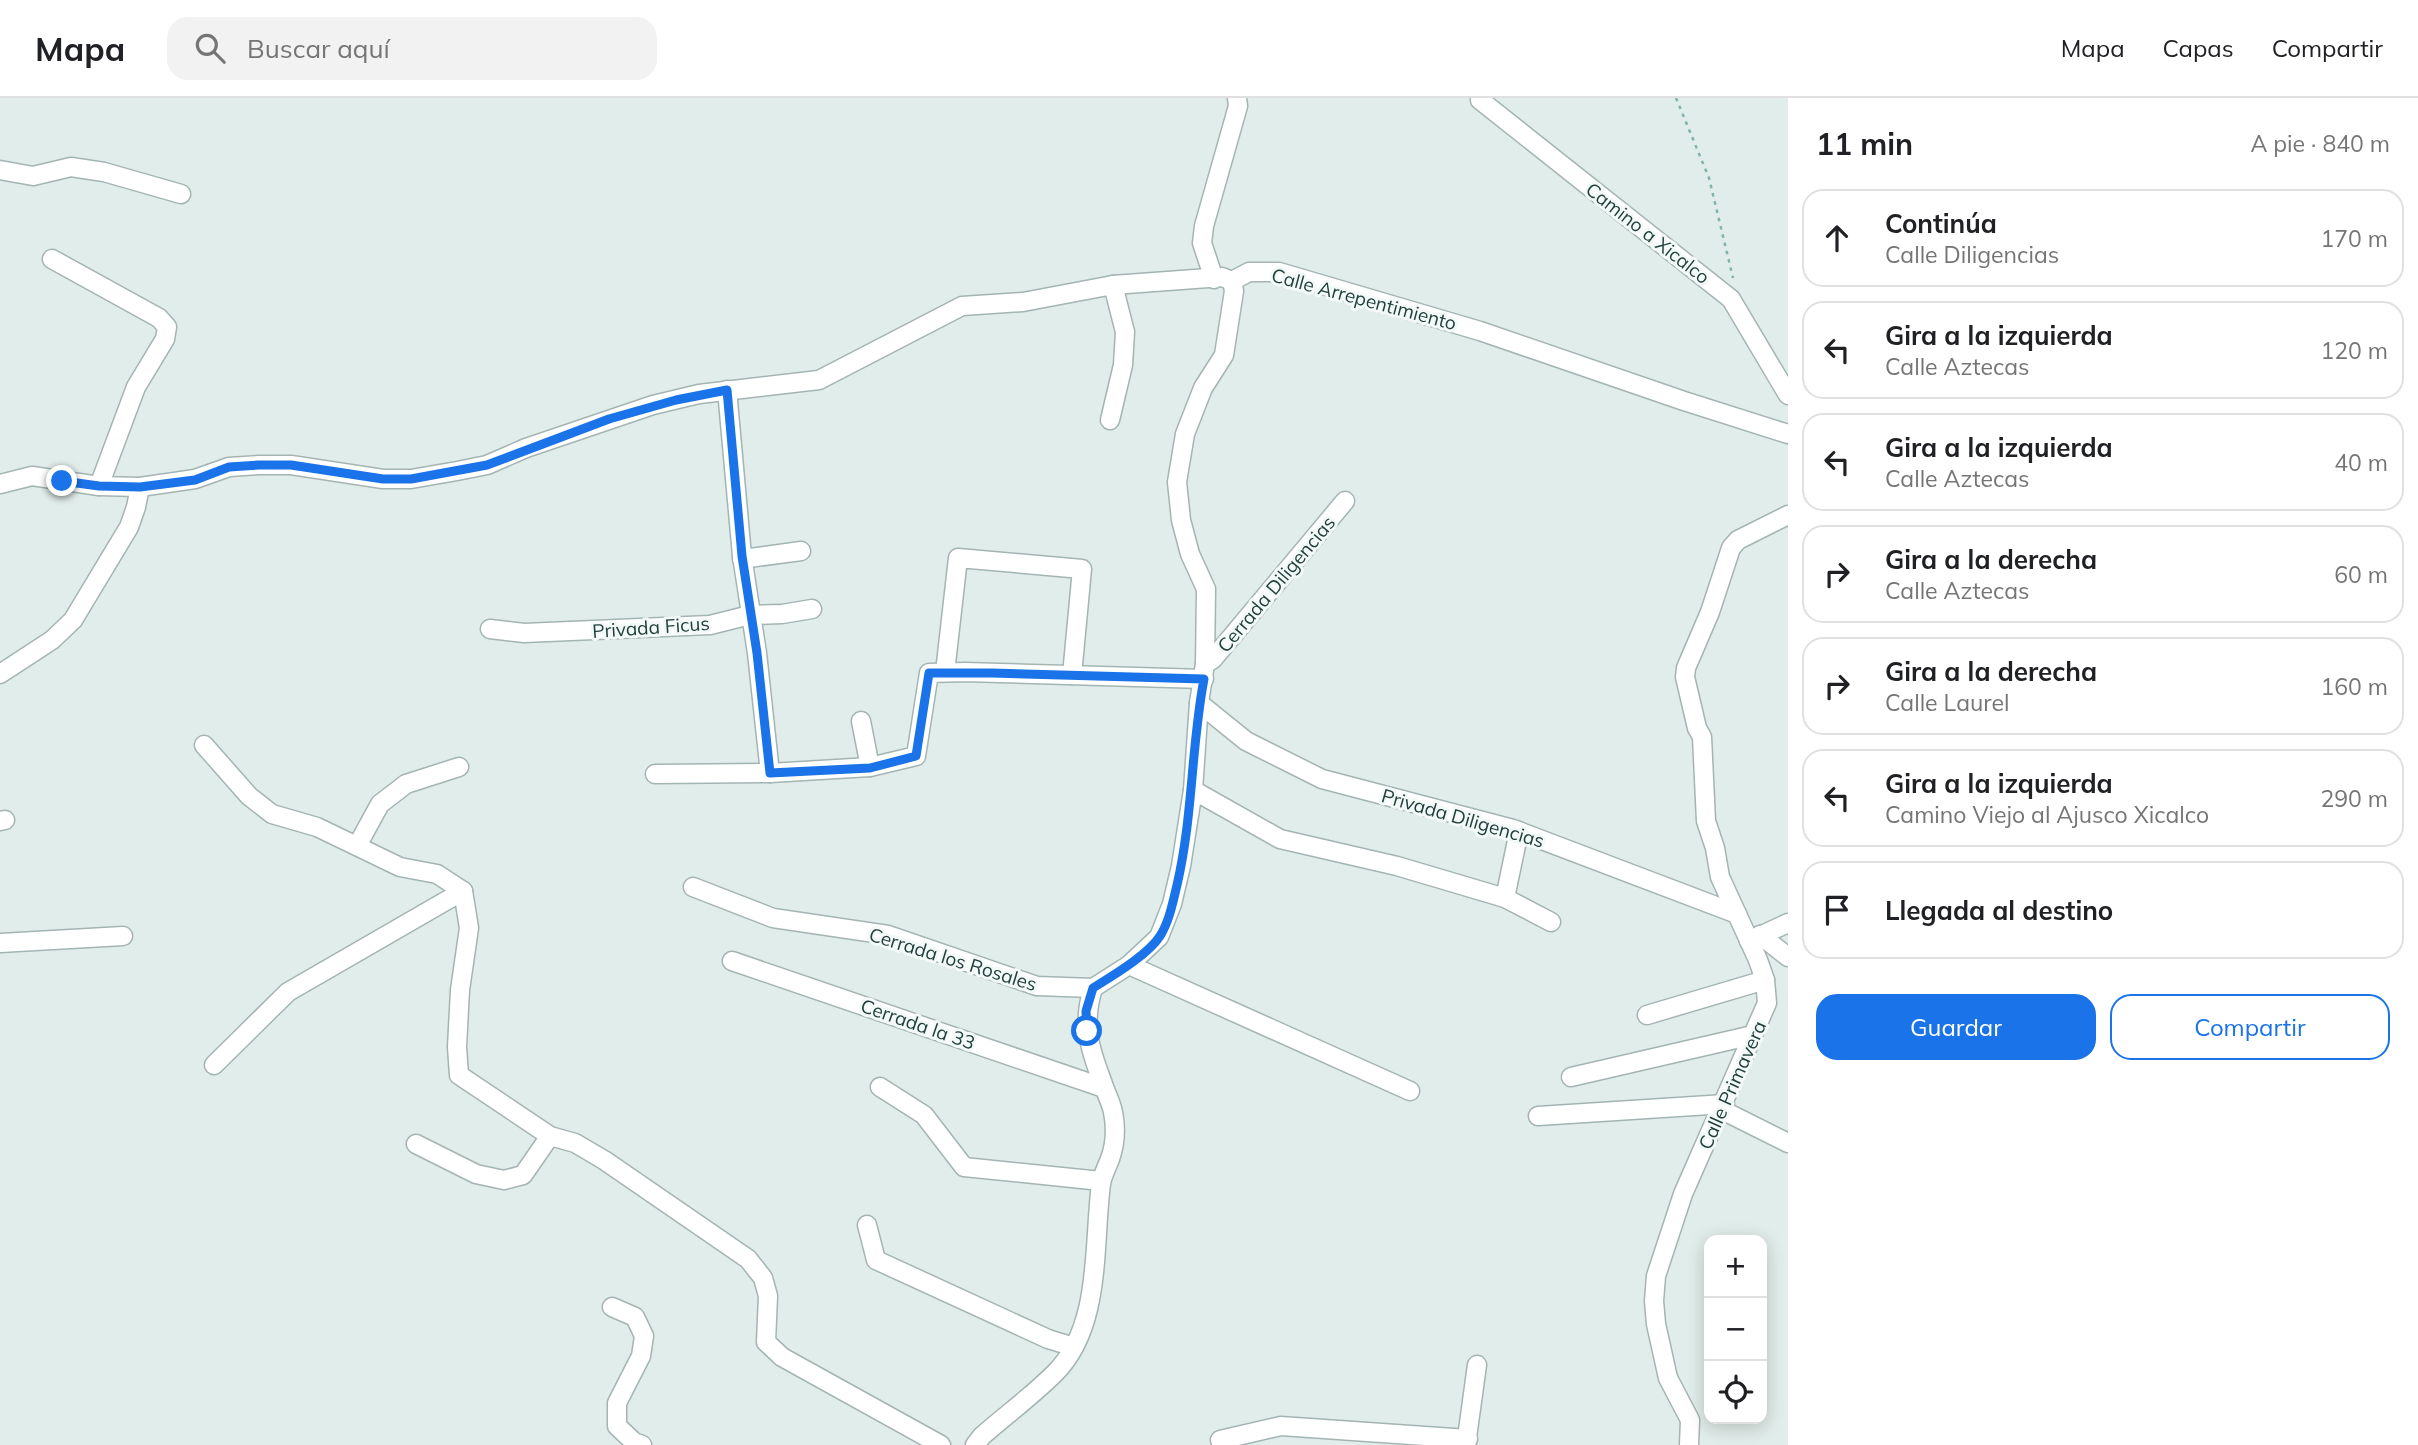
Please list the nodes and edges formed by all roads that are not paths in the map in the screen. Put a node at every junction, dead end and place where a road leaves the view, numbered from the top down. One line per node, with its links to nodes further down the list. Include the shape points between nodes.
1 (1237, 98): 6 (street, via 1202,243)
2 (1480, 98): 9 (street, Camino a Xicalco, via 1731,299)
3 (0, 170): 4 (street, via 33,176 71,167)
4 (181, 194)
5 (52, 259): 13 (street, via 159,318 167,327 165,339 136,387)
6 (1223, 280): 7 (street, Calle Arrepentimiento); 11 (street, Calle Arrepentimiento, via 1249,272 1279,272 1480,331); 23 (street, via 1234,291 1224,355 1203,388 1185,434 1177,482 1189,554 1206,589)
7 (1113, 285): 8 (street, Calle Arrepentimiento, via 1023,302 962,306 819,380); 10 (street, via 1125,332 1123,365)
8 (727, 390): 14 (street, Calle Arrepentimiento, via 653,405 487,465 411,479 259,465); 18 (street)
9 (1788, 395)
10 (1110, 420)
11 (1788, 434)
12 (0, 484): 13 (street, Calle Arrepentimiento, via 32,476)
13 (99, 486): 14 (street, Calle Arrepentimiento)
14 (140, 487): 24 (street, via 129,527 73,620 52,640)
15 (1345, 501): 23 (street, Cerrada Diligencias)
16 (1788, 515): 39 (street, Calle Primavera, via 1731,548 1686,668 1702,737 1706,821 1720,877)
17 (801, 551): 18 (street)
18 (742, 559): 20 (street)
19 (812, 609): 20 (street, Privada Ficus)
20 (750, 615): 21 (street, Privada Ficus, via 710,625 603,631); 31 (street)
21 (490, 629)
22 (945, 672): 25 (street); 25 (street, via 958,558 1082,569); 30 (street, via 929,673 916,756)
23 (1205, 672): 25 (street); 26 (street)
24 (0, 674)
25 (1072, 675)
26 (1199, 704): 33 (street); 34 (street, Privada Diligencias, via 1246,741 1322,779)
27 (860, 721): 30 (street)
28 (204, 745): 35 (street, via 249,796 272,814 317,827)
29 (459, 767): 35 (street, via 406,784 380,804)
30 (870, 768): 31 (street)
31 (770, 773): 32 (street)
32 (655, 774)
33 (1193, 790): 38 (street, via 1280,839 1397,866); 47 (street, via 1181,866 1160,937)
34 (1519, 831): 38 (street); 39 (street, Privada Diligencias)
35 (357, 846): 37 (street, via 400,867 437,874)
36 (693, 887): 49 (street, Cerrada los Rosales, via 773,918 888,935 1037,986)
37 (463, 891): 52 (street, via 288,992); 59 (street, via 469,928 460,990 459,1075)
38 (1505, 898): 40 (street)
39 (1737, 914): 43 (street, Calle Primavera)
40 (1551, 922)
41 (1788, 923): 43 (street)
42 (123, 936): 44 (street)
43 (1755, 938): 45 (street); 48 (street, Calle Primavera)
44 (0, 943)
45 (1788, 957)
46 (732, 961): 55 (street, Cerrada la 33)
47 (1129, 965): 49 (street); 56 (street)
48 (1765, 980): 50 (street); 51 (street, Calle Primavera, via 1768,1003)
49 (1093, 988): 55 (street, via 1086,1011 1087,1031)
50 (1647, 1015)
51 (1754, 1035): 53 (street); 57 (street, Calle Primavera)
52 (215, 1065)
53 (1571, 1077)
54 (880, 1087): 62 (street, via 923,1115 964,1167)
55 (1104, 1088): 62 (street, via 1115,1135)
56 (1410, 1091)
57 (1724, 1107): 58 (street); 60 (street); 72 (street, Calle Primavera, via 1688,1183 1656,1276 1656,1324 1668,1378 1690,1420)
58 (1538, 1116)
59 (550, 1136): 61 (street, via 523,1175 504,1180 476,1174); 70 (street, via 575,1143 604,1160 748,1259 763,1278 768,1296 766,1342 782,1357)
60 (1788, 1143)
61 (416, 1144)
62 (1101, 1181): 65 (street, via 1096,1261 1089,1304)
63 (867, 1224): 65 (street, via 876,1260)
64 (612, 1307): 69 (street, via 635,1317 643,1336 641,1356 617,1403 617,1426)
65 (1074, 1347): 71 (street, via 1056,1372)
66 (1477, 1365): 68 (street)
67 (1220, 1440): 68 (street, via 1280,1426)
68 (1467, 1442)
69 (642, 1445)
70 (941, 1445)
71 (975, 1445)
72 (1689, 1445)

